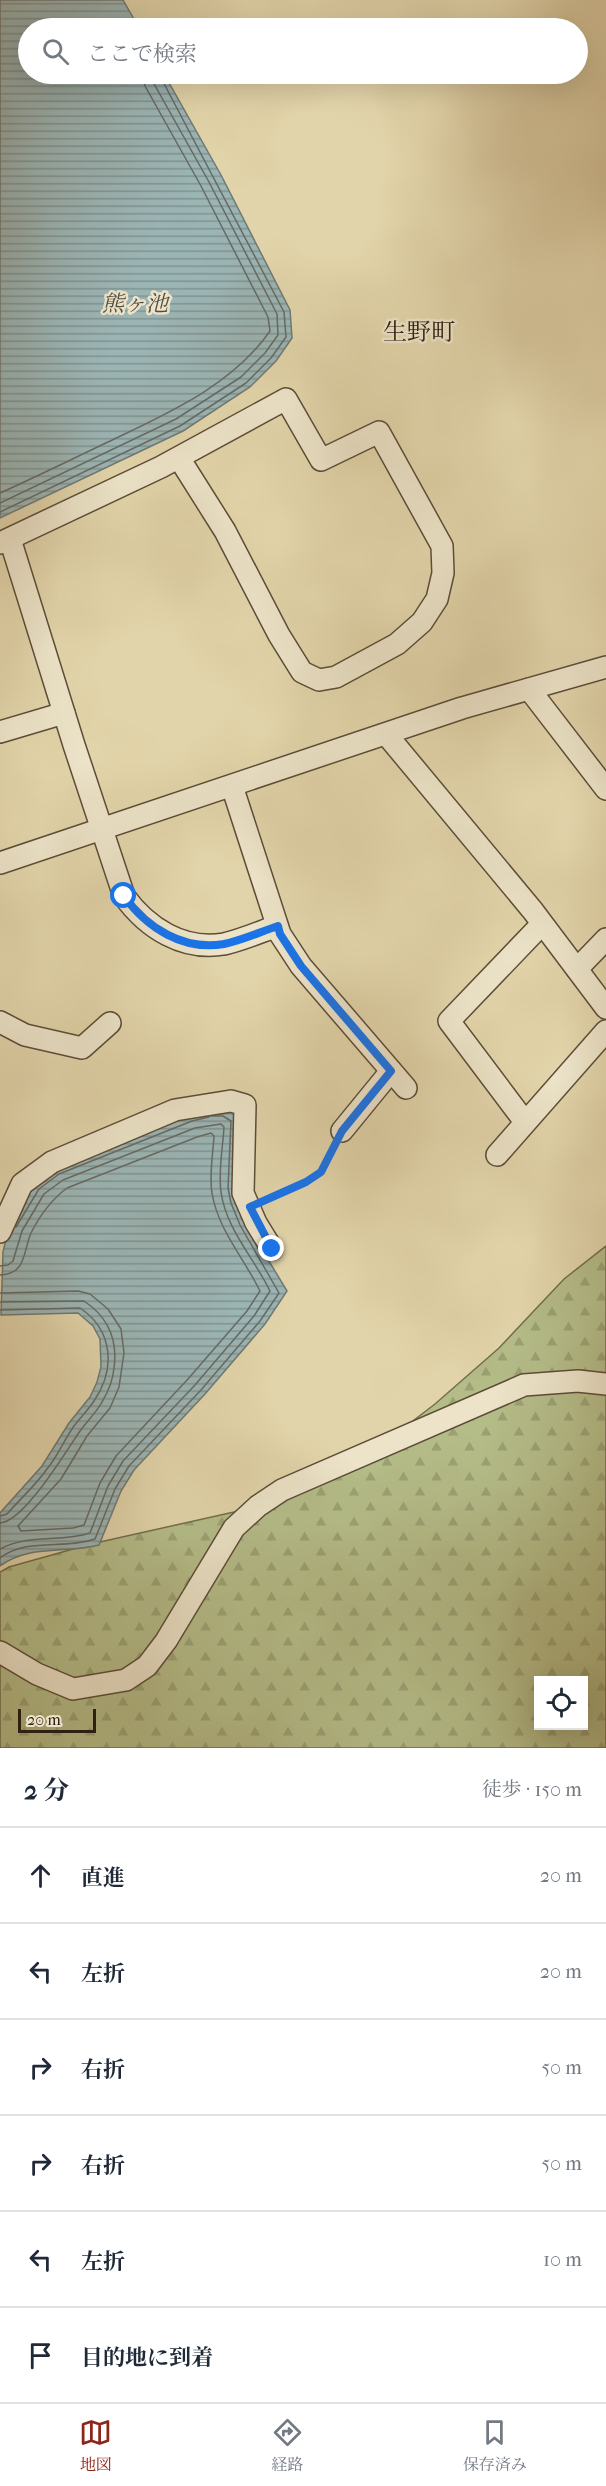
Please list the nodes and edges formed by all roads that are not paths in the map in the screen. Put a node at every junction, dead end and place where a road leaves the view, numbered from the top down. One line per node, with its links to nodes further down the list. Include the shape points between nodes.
1 (178, 458): 1 (street, via 225,531 302,672 319,680 346,672 397,644 422,622 437,599 443,573 442,546 379,432 321,460 286,399); 2 (street)
2 (5, 541): 5 (street)
3 (606, 667): 4 (street)
4 (529, 689): 7 (street); 9 (street)
5 (64, 713): 6 (street); 10 (street)
6 (0, 732)
7 (386, 734): 8 (street); 12 (street)
8 (232, 786): 10 (street); 13 (street)
9 (606, 789)
10 (102, 829): 11 (street); 13 (street, via 124,896 136,913 164,933 201,946 225,944)
11 (0, 863)
12 (542, 924): 15 (street); 22 (street, via 449,1021)
13 (278, 926): 20 (street, via 301,966)
14 (606, 939): 15 (street)
15 (578, 969): 16 (street)
16 (606, 1008)
17 (0, 1022): 18 (street, via 25,1035 82,1048)
18 (110, 1023)
19 (606, 1031): 22 (street)
20 (391, 1071): 21 (street); 23 (street)
21 (406, 1088)
22 (525, 1122): 24 (street)
23 (342, 1131)
24 (497, 1155)
25 (0, 1232): 26 (street, via 22,1184 52,1162 175,1110 231,1101 245,1105 243,1192)
26 (272, 1249)
27 (606, 1384): 28 (street, via 578,1381 524,1385 282,1490 234,1528 166,1641 147,1666 126,1680 73,1689)
28 (0, 1652)

